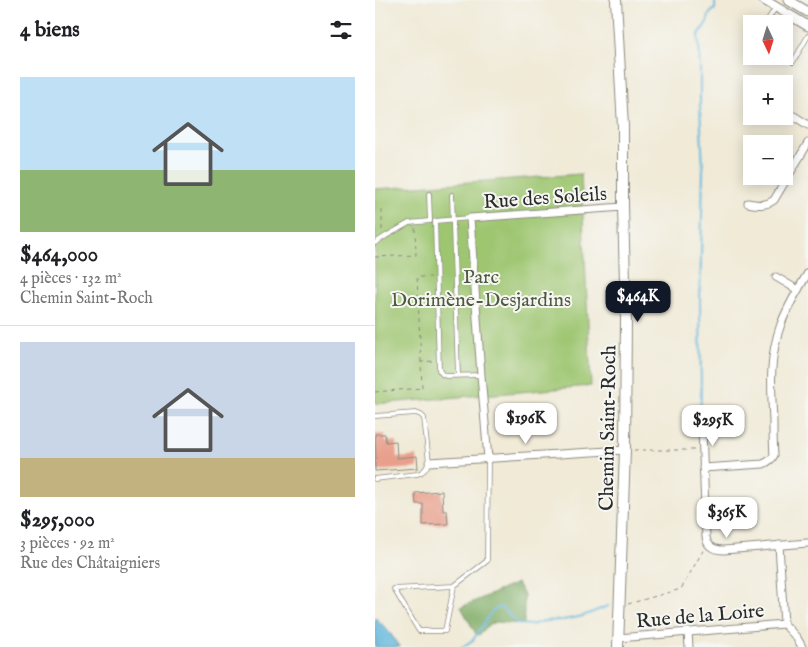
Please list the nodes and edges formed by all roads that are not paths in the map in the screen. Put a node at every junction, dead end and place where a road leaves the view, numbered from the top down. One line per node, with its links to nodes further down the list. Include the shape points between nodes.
1 (616, 0): 16 (main road, Chemin Saint-Roch, via 623,127)
2 (764, 0): 4 (street)
3 (788, 0): 5 (street)
4 (775, 7): 6 (lane); 7 (street)
5 (808, 12)
6 (770, 15)
7 (808, 26)
8 (808, 36): 9 (lane)
9 (793, 62)
10 (794, 116): 11 (street)
11 (808, 125)
12 (808, 143): 15 (street, via 774,200 765,204)
13 (429, 194): 19 (lane)
14 (452, 195): 18 (lane)
15 (748, 203)
16 (623, 207): 17 (street, Rue des Soleils); 28 (main road, Chemin Saint-Roch)
17 (470, 218): 18 (lane); 25 (street, Rue des Soleils)
18 (453, 220): 19 (lane); 24 (lane)
19 (432, 221): 20 (lane, via 409,223); 24 (lane, via 439,370 446,376)
20 (375, 243)
21 (808, 272): 23 (street)
22 (776, 277): 23 (street)
23 (798, 290): 31 (street, via 782,323 773,355 773,458 763,464)
24 (458, 375): 25 (lane)
25 (481, 375): 29 (street, Rue des Soleils)
26 (375, 416): 30 (lane, via 421,415)
27 (702, 428): 31 (street)
28 (625, 450): 29 (street); 38 (main road, Chemin Saint-Roch)
29 (488, 459): 30 (street); 35 (lane, via 487,561)
30 (429, 462): 32 (lane, via 423,472 417,474)
31 (703, 468): 34 (street, via 707,544 718,550)
32 (375, 478)
33 (808, 543): 34 (street)
34 (779, 545): 36 (street)
35 (454, 586): 35 (lane, via 445,631 419,631 394,590)
36 (784, 624): 37 (street, Rue de la Loire); 40 (street)
37 (688, 632): 38 (street, Rue de la Loire); 39 (street)
38 (618, 643)
39 (689, 647)
40 (802, 647)

